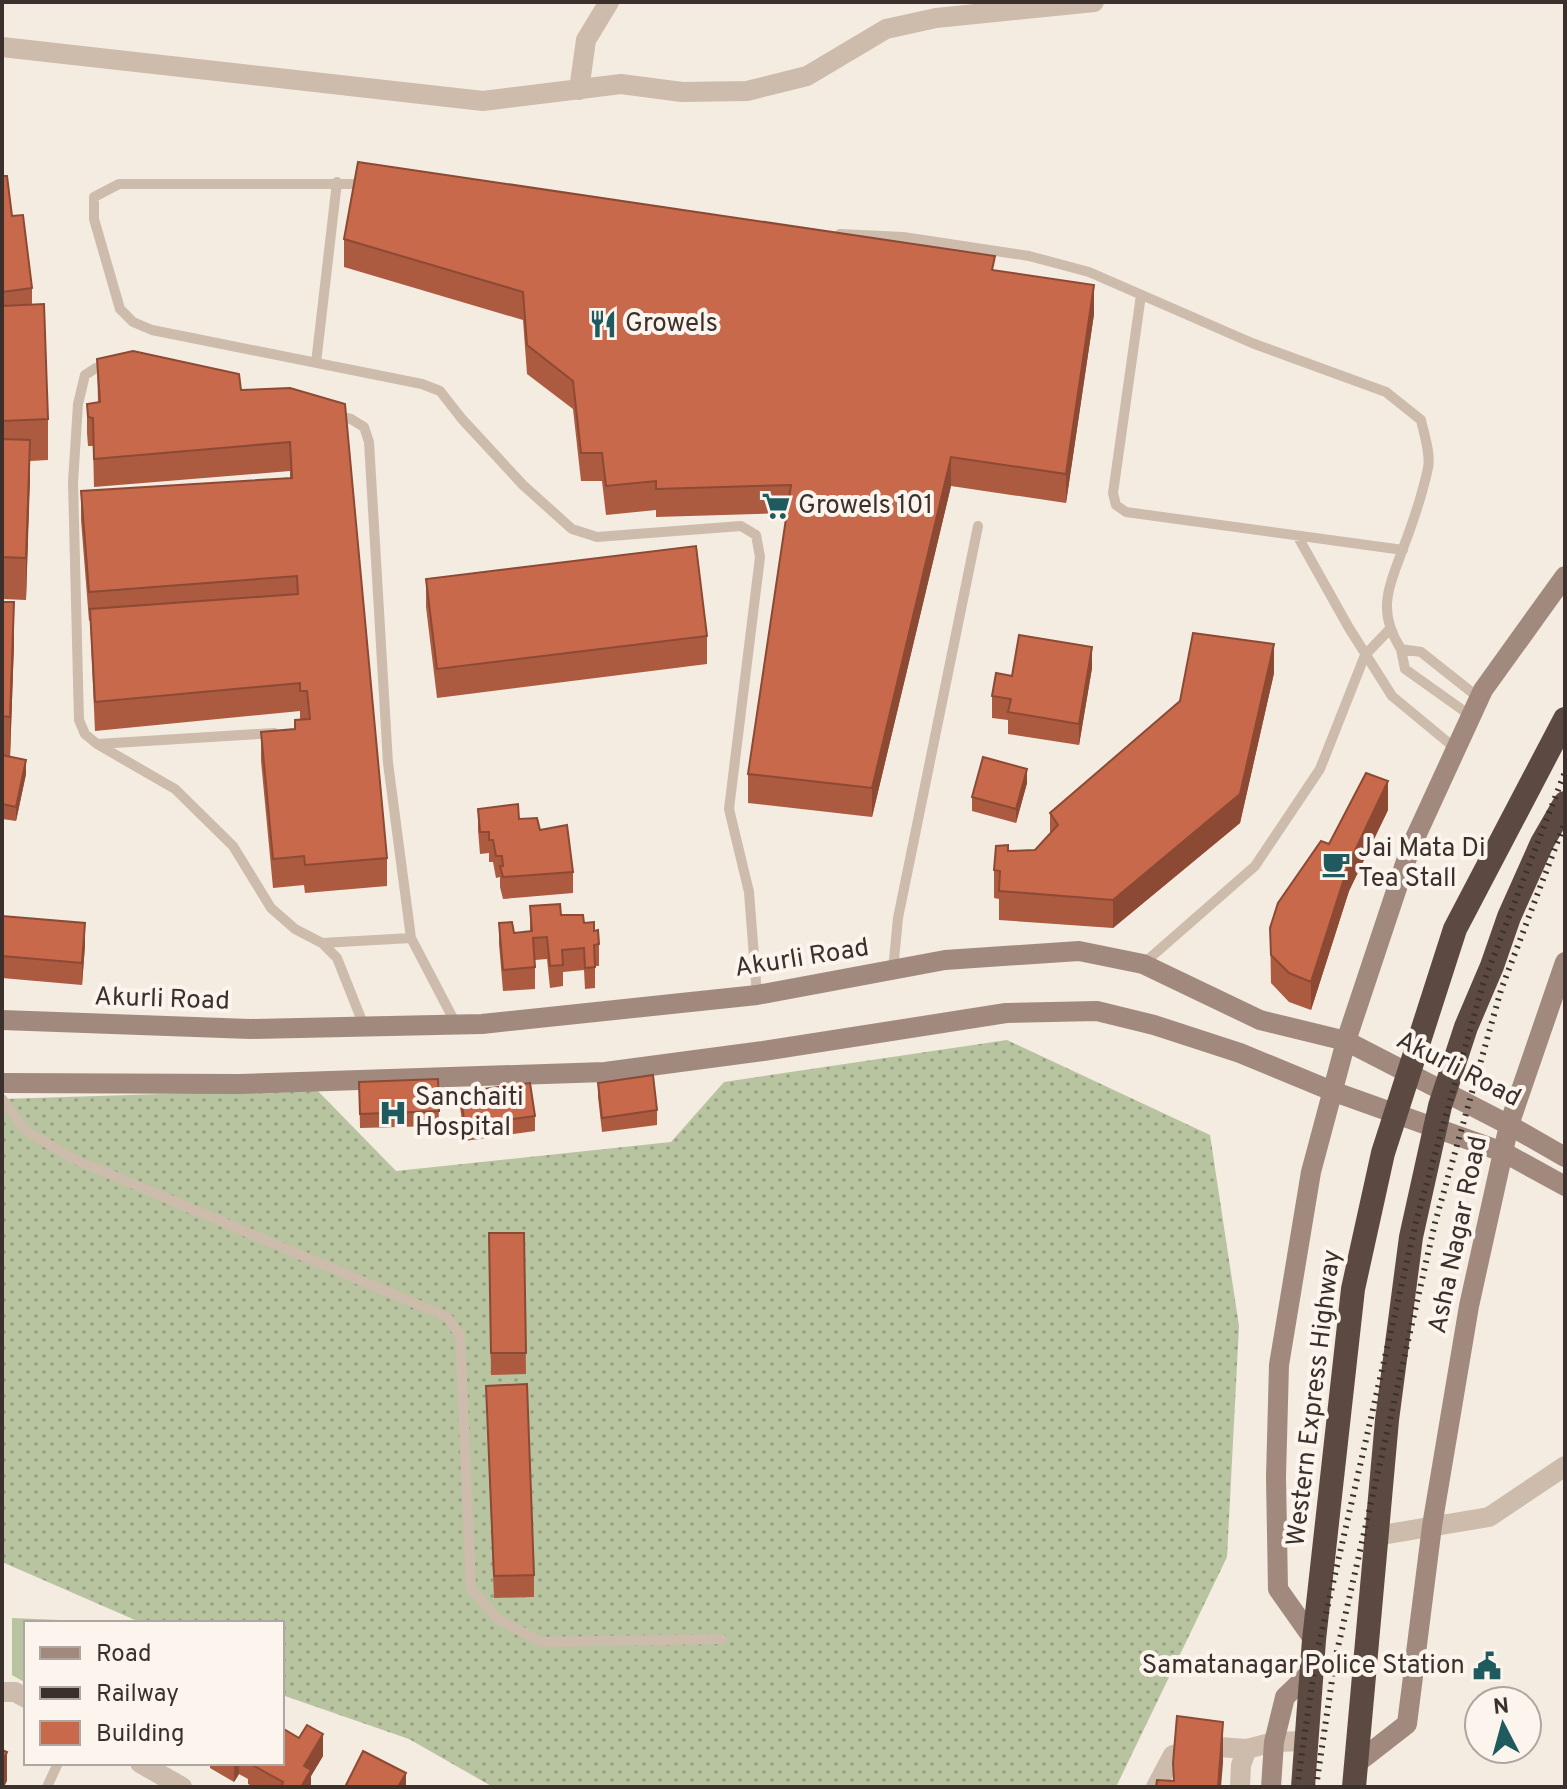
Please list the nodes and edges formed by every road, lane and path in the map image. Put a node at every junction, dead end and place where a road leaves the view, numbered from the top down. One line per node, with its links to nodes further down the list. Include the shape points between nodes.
1 (609, 2): 4 (street, via 586,40)
2 (1094, 2): 4 (street, via 936,18 886,29 807,76 747,91 682,92 621,84)
3 (2, 47): 4 (street, via 483,101)
4 (579, 90)
5 (337, 182): 6 (lane); 9 (lane); 9 (lane, via 119,184 94,197 94,219 120,309 133,322)
6 (386, 186)
7 (824, 233): 8 (lane, via 903,237 1029,256 1089,272)
8 (1141, 295): 15 (lane, via 1113,493 1116,505 1126,512); 16 (lane, via 1386,392 1421,420 1429,465)
9 (316, 363): 34 (lane, via 440,391 523,485 572,529 597,537 741,526 756,535 760,557 729,809 749,892)
10 (128, 370): 13 (lane, via 113,366 85,375 78,404)
11 (321, 413): 29 (lane, via 351,419 364,427 369,442 388,763)
12 (90, 500): 13 (lane)
13 (74, 501): 19 (lane)
14 (978, 526): 33 (lane, via 898,918)
15 (1298, 537): 16 (lane); 22 (lane)
16 (1403, 550): 20 (lane, via 1389,583)
17 (1565, 576): 23 (street)
18 (92, 623): 19 (lane)
19 (76, 625): 26 (lane, via 79,720)
20 (1389, 630): 21 (lane); 22 (lane)
21 (1401, 649): 23 (lane, via 1421,652); 23 (lane, via 1405,669)
22 (1365, 655): 27 (lane, via 1392,696); 32 (lane, via 1320,769 1255,866)
23 (1475, 707): 27 (street)
24 (1565, 719): 50 (highway, Western Express Highway, via 1455,929 1383,1153 1353,1289)
25 (284, 732): 26 (lane)
26 (97, 744): 30 (lane, via 175,789 233,846 271,908)
27 (1456, 749): 38 (street, via 1410,849)
28 (1565, 803): 48 (highway, via 1509,917 1440,1106 1411,1237)
29 (411, 938): 30 (lane); 36 (lane)
30 (322, 943): 37 (lane, via 337,958)
31 (1565, 962): 42 (street, Asha Nagar Road)
32 (1143, 964): 33 (street, Akurli Road, via 1079,951 945,960); 38 (street, Akurli Road, via 1260,1020)
33 (893, 970): 34 (street, Akurli Road)
34 (757, 995): 36 (street, Akurli Road)
35 (2, 1020): 37 (street, Akurli Road, via 250,1029)
36 (457, 1025): 37 (street, Akurli Road)
37 (364, 1026)
38 (1346, 1041): 40 (street); 42 (street, Akurli Road)
39 (2, 1083): 40 (street, Akurli Road, via 239,1084 605,1072 1006,1013 1097,1011 1240,1053)
40 (1332, 1091): 43 (street, Akurli Road); 50 (street, via 1311,1172 1279,1365 1278,1589)
41 (2, 1099): 49 (lane, via 26,1131 74,1159 447,1317 460,1335 471,1588 498,1619 541,1642)
42 (1509, 1125): 43 (street, Asha Nagar Road); 44 (street, Akurli Road)
43 (1503, 1152): 45 (street, Akurli Road); 47 (street, Asha Nagar Road, via 1469,1306)
44 (1565, 1157)
45 (1565, 1186)
46 (1565, 1466): 47 (street, via 1489,1517)
47 (1432, 1526): 48 (street); 59 (street, Asha Nagar Road, via 1407,1724)
48 (1376, 1536): 59 (highway)
49 (722, 1639)
50 (1314, 1640): 51 (highway, Western Express Highway)
51 (1311, 1672): 54 (highway, Western Express Highway); 55 (street, via 1285,1697)
52 (2, 1692): 53 (street)
53 (24, 1697)
54 (1306, 1741): 55 (street); 65 (highway, Western Express Highway)
55 (1274, 1742): 56 (street); 64 (street)
56 (1247, 1749): 62 (street, via 1204,1746 1173,1755); 63 (street)
57 (57, 1765): 60 (lane)
58 (144, 1765): 61 (street)
59 (1356, 1775)
60 (47, 1787)
61 (182, 1787)
62 (1156, 1787)
63 (1240, 1787)
64 (1271, 1787)
65 (1303, 1787)

